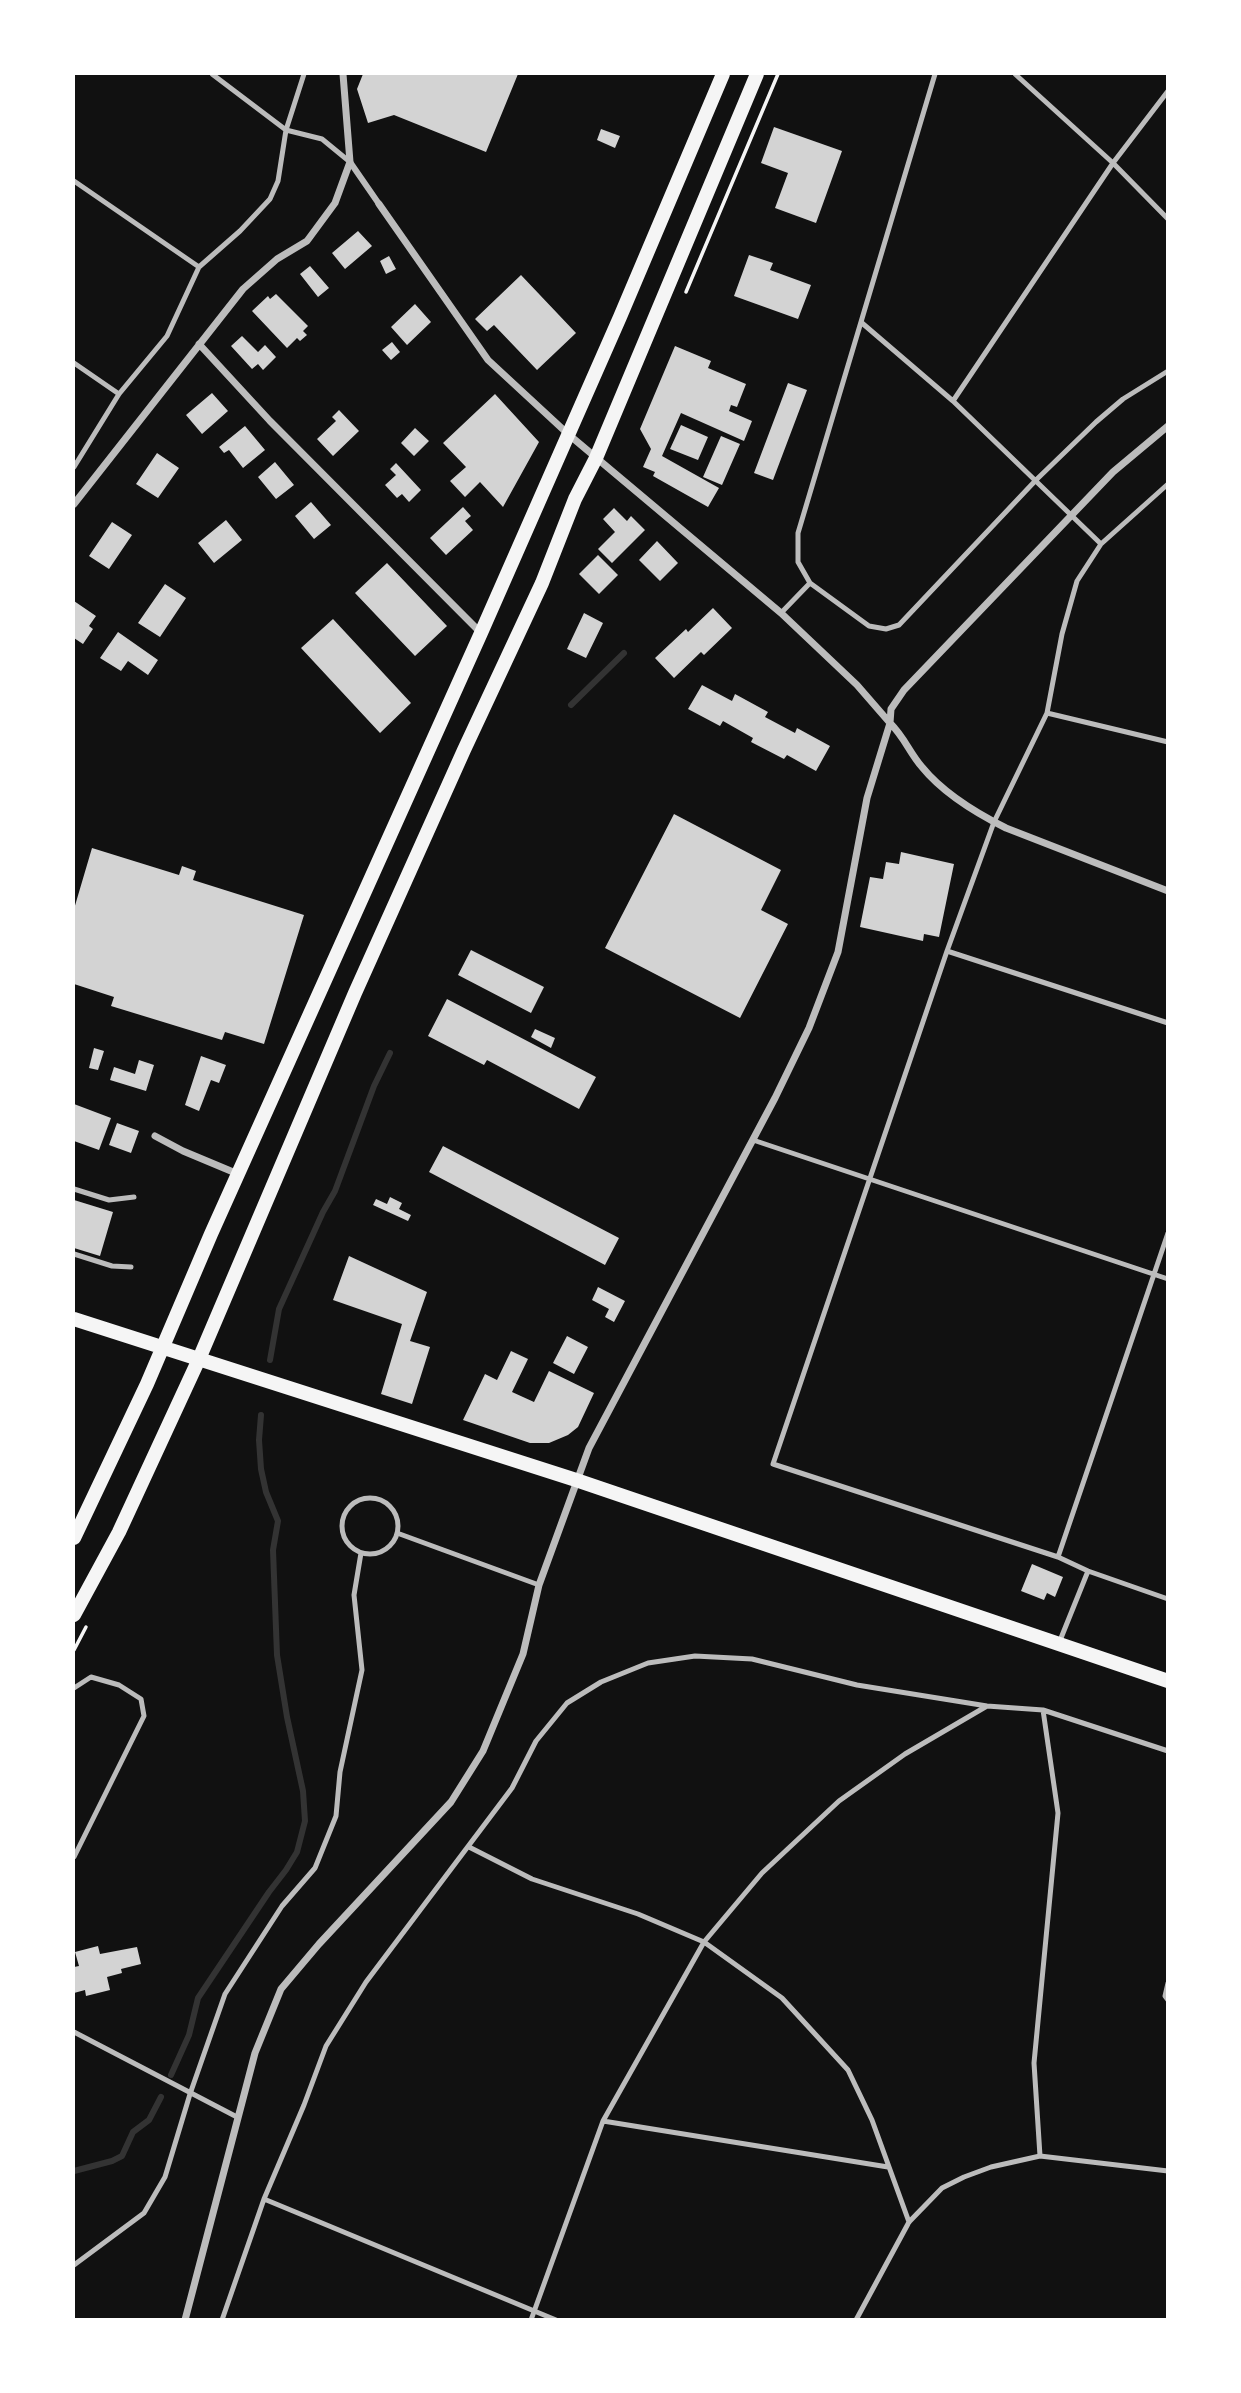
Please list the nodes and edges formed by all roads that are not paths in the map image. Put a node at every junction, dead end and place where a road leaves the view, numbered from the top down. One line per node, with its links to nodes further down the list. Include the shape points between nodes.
1 (212, 74): 9 (lane)
2 (304, 74): 9 (lane)
3 (343, 74): 10 (street)
4 (723, 74): 23 (main road)
5 (757, 74): 24 (main road)
6 (935, 74): 16 (lane)
7 (1015, 74): 11 (lane)
8 (1167, 91): 11 (lane)
9 (286, 130): 10 (lane, via 322,139); 15 (lane, via 278,181 270,199)
10 (350, 162): 13 (street); 17 (street, via 335,203 307,240 243,289)
11 (1113, 163): 14 (lane); 21 (lane)
12 (74, 181): 15 (lane)
13 (379, 204): 23 (street, via 488,360)
14 (1167, 219)
15 (199, 267): 20 (lane, via 167,336)
16 (862, 323): 21 (lane); 31 (lane, via 798,533 798,562)
17 (199, 344): 28 (street); 33 (street)
18 (74, 363): 20 (lane)
19 (1167, 371): 26 (lane, via 1123,399)
20 (119, 394): 25 (lane)
21 (953, 401): 26 (lane)
22 (1167, 426): 29 (street)
23 (568, 434): 24 (street); 33 (main road)
24 (596, 458): 32 (street); 54 (main road, via 355,993)
25 (74, 467)
26 (1037, 480): 29 (lane); 31 (lane, via 898,625 886,629 869,626)
27 (1167, 484): 30 (lane)
28 (74, 504)
29 (1070, 516): 30 (lane); 35 (street, via 898,696)
30 (1101, 544): 34 (lane, via 1077,581)
31 (810, 583): 32 (lane)
32 (781, 613): 35 (street)
33 (481, 633): 43 (main road)
34 (1047, 713): 36 (lane); 37 (lane)
35 (890, 723): 37 (street, via 931,777); 42 (street, via 867,798 831,973 799,1051)
36 (1167, 742)
37 (995, 822): 38 (street); 39 (lane)
38 (1167, 891)
39 (947, 951): 40 (lane); 44 (lane)
40 (1167, 1023)
41 (155, 1136): 43 (street)
42 (753, 1140): 44 (lane); 55 (street, via 605,1416)
43 (238, 1174): 53 (main road)
44 (869, 1179): 50 (lane); 59 (lane, via 773,1464)
45 (74, 1189): 46 (lane, via 109,1200)
46 (134, 1197)
47 (1167, 1233): 50 (lane)
48 (74, 1254): 49 (lane)
49 (131, 1267)
50 (1154, 1274): 51 (lane); 59 (lane)
51 (1167, 1279)
52 (74, 1319): 53 (main road)
53 (163, 1347): 54 (main road); 57 (main road)
54 (199, 1359): 55 (main road); 63 (main road, via 119,1532)
55 (576, 1480): 61 (street); 64 (main road)
56 (397, 1533): 58 (lane, via 383,1551); 58 (lane, via 390,1506 379,1499 354,1502 342,1520 342,1533); 61 (lane)
57 (74, 1538)
58 (361, 1553): 76 (lane, via 354,1595 362,1670 340,1772 336,1816 315,1868 282,1906 225,1994)
59 (1058, 1557): 60 (lane)
60 (1088, 1571): 62 (lane); 64 (lane)
61 (539, 1585): 77 (street, via 523,1654 483,1751 451,1802 281,1989 255,2053)
62 (1167, 1599)
63 (74, 1615)
64 (1059, 1644): 65 (main road)
65 (1167, 1681)
66 (74, 1688): 71 (lane, via 91,1677 118,1685 141,1699 144,1716)
67 (987, 1706): 68 (lane); 70 (lane, via 857,1685 752,1659 695,1656 648,1663 601,1682 567,1703 536,1741 512,1788); 72 (lane, via 905,1754 839,1801 762,1873)
68 (1043, 1710): 69 (lane); 79 (lane, via 1058,1813 1034,2063)
69 (1167, 1751)
70 (469, 1847): 72 (lane, via 532,1879 638,1914); 83 (lane, via 366,1982 326,2046)
71 (74, 1857)
72 (704, 1942): 78 (lane); 81 (lane, via 782,1998 848,2070)
73 (1167, 1983): 74 (lane)
74 (1167, 2000)
75 (74, 2032): 76 (lane)
76 (190, 2094): 77 (lane); 85 (lane, via 165,2177 144,2213)
77 (237, 2117): 87 (street)
78 (603, 2121): 81 (lane); 86 (lane)
79 (1040, 2156): 82 (lane); 84 (lane, via 991,2167 942,2188)
80 (1167, 2163): 82 (lane)
81 (888, 2167): 84 (lane)
82 (1167, 2171)
83 (264, 2199): 86 (lane); 88 (lane)
84 (909, 2222): 91 (lane)
85 (74, 2264)
86 (533, 2309): 89 (lane); 90 (lane)
87 (185, 2319)
88 (222, 2319)
89 (531, 2319)
90 (556, 2319)
91 (856, 2319)

